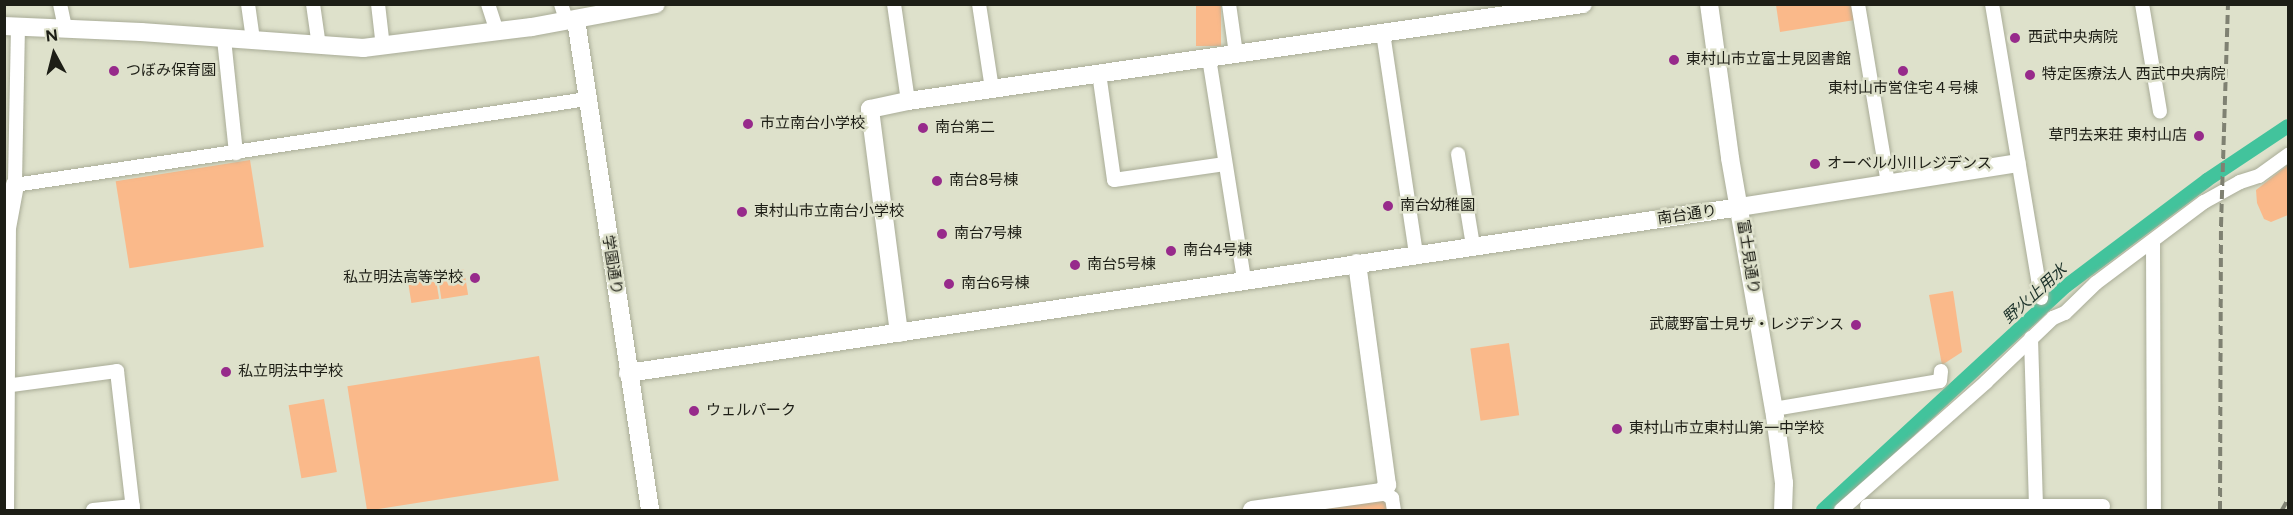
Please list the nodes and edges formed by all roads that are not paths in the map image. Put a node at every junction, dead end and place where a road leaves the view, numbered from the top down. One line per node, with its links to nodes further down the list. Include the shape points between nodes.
1 (60, 4): 18 (street)
2 (248, 4): 22 (street)
3 (313, 4): 23 (street)
4 (378, 4): 24 (street)
5 (489, 4): 19 (street)
6 (656, 4): 15 (street)
7 (894, 4): 31 (street)
8 (979, 4): 29 (street)
9 (1229, 4): 25 (street)
10 (1583, 4): 20 (street)
11 (1709, 4): 41 (street, 富士見通り)
12 (1858, 4): 39 (street)
13 (1992, 4): 37 (street)
14 (2142, 4): 32 (street)
15 (630, 7): 16 (street)
16 (568, 15): 19 (street); 30 (street, 学園通り)
17 (11, 26): 18 (street); 28 (street)
18 (65, 28): 21 (street)
19 (497, 32): 24 (street)
20 (1383, 33): 25 (street); 45 (street)
21 (224, 39): 22 (street); 34 (street)
22 (253, 41): 23 (street)
23 (319, 46): 24 (street)
24 (383, 47)
25 (1236, 54): 26 (street)
26 (1209, 58): 27 (street); 38 (street)
27 (1099, 73): 29 (street); 38 (street, via 1114,180)
28 (11, 84): 33 (street)
29 (992, 89): 31 (street)
30 (587, 99): 34 (street); 52 (street, 学園通り)
31 (908, 101): 49 (street, via 870,109 869,117)
32 (2160, 112)
33 (10, 152): 40 (street)
34 (236, 153): 40 (street)
35 (1458, 154): 44 (street)
36 (2289, 155): 43 (street, via 2259,176 2204,202)
37 (2017, 163): 39 (street, 南台通り); 48 (street)
38 (1225, 164): 47 (street)
39 (1888, 183): 41 (street, 南台通り)
40 (15, 184): 42 (street)
41 (1740, 207): 44 (street, 南台通り); 54 (street, 富士見通り)
42 (6, 228): 53 (street)
43 (2153, 242): 50 (street); 70 (street)
44 (1473, 246): 45 (street, 南台通り)
45 (1416, 254): 46 (street, 南台通り)
46 (1357, 263): 47 (street, 南台通り); 56 (street, via 1387,485)
47 (1244, 280): 49 (street, 南台通り)
48 (2041, 298)
49 (899, 333): 52 (street, 南台通り)
50 (2031, 338): 55 (street); 57 (street)
51 (1941, 371): 54 (street, via 1940,381)
52 (628, 373): 65 (street, 学園通り)
53 (5, 391): 59 (street, via 117,371); 63 (street)
54 (1774, 409): 68 (street, 富士見通り, via 1784,483)
55 (1865, 490): 61 (street); 69 (street)
56 (1382, 492): 60 (street); 67 (street, via 1392,498)
57 (2036, 506): 58 (street); 62 (street)
58 (2103, 506)
59 (133, 508): 64 (street)
60 (1283, 508): 66 (street)
61 (1868, 508): 62 (street)
62 (2021, 508)
63 (5, 510)
64 (93, 510)
65 (650, 510)
66 (1252, 510)
67 (1394, 510)
68 (1783, 510)
69 (1841, 510)
70 (2154, 510)

